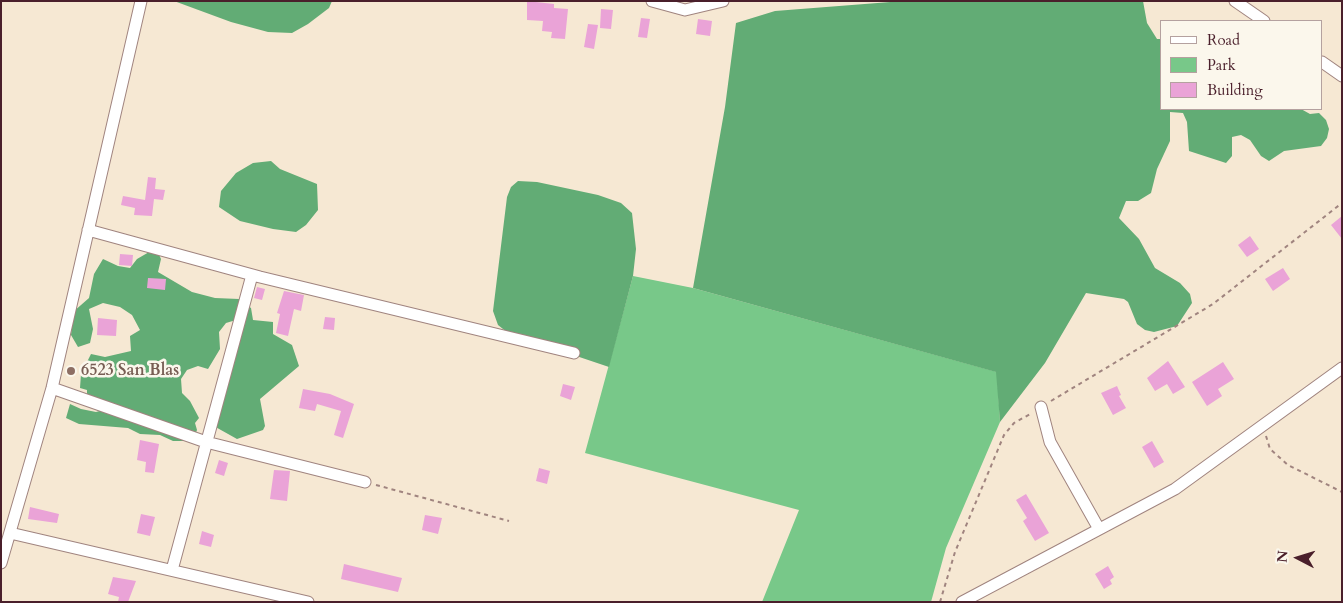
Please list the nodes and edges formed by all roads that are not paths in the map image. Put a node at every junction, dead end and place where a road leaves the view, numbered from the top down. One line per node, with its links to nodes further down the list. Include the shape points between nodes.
1 (141, 1): 8 (street)
2 (652, 1): 3 (street, via 685,10)
3 (722, 1)
4 (1236, 1): 5 (street)
5 (1263, 20)
6 (1323, 63): 7 (street)
7 (1342, 76)
8 (88, 230): 9 (street); 12 (street)
9 (252, 275): 10 (street); 14 (street)
10 (574, 353)
11 (1342, 368): 16 (street, via 1175,489)
12 (52, 388): 14 (street); 17 (street)
13 (1041, 407): 16 (street, via 1050,442)
14 (206, 442): 15 (street); 19 (street)
15 (365, 482)
16 (1099, 529): 21 (street)
17 (10, 533): 18 (street); 19 (street)
18 (1, 563)
19 (172, 570): 20 (street)
20 (308, 602)
21 (962, 602)

